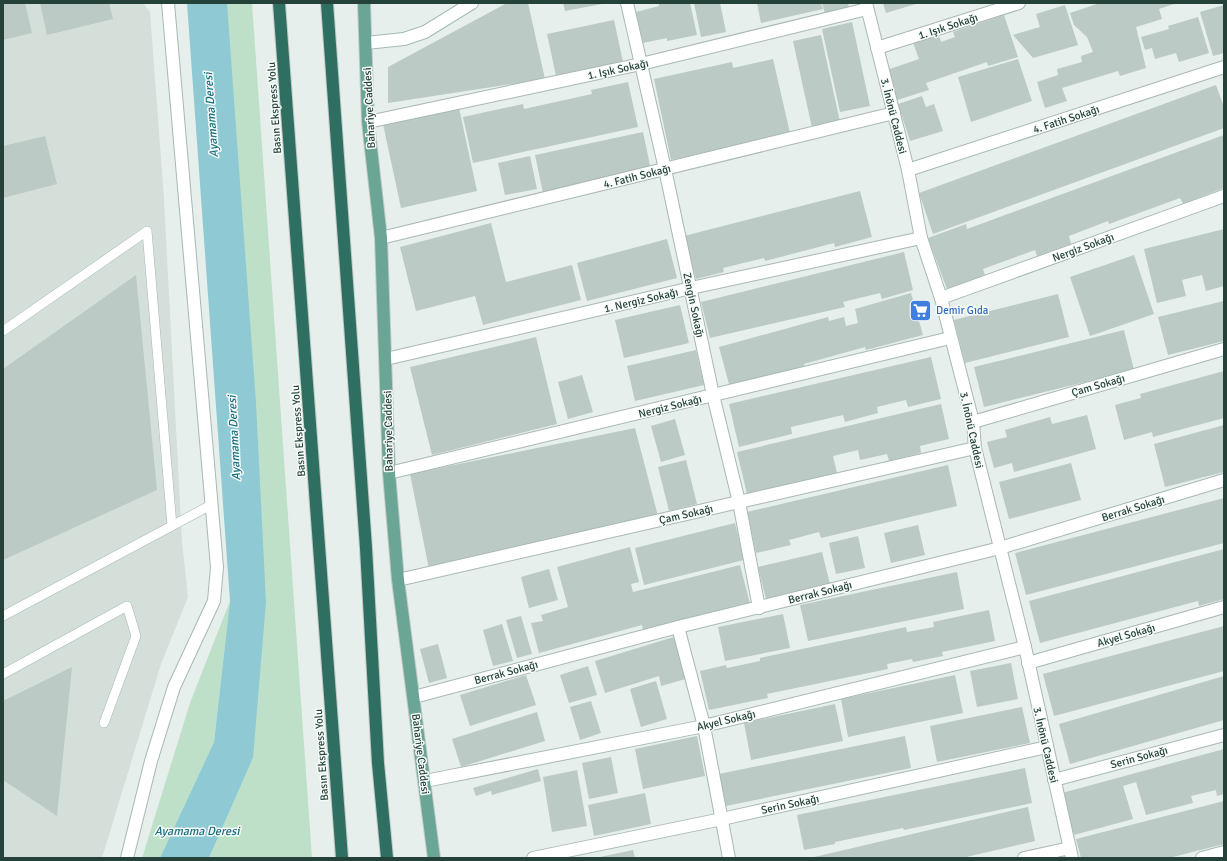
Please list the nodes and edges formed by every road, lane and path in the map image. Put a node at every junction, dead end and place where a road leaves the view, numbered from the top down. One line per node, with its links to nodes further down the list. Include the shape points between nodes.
1 (168, 3): 32 (street)
2 (279, 3): 54 (highway, Basın Ekspress Yolu)
3 (327, 3): 55 (highway, via 366,548 378,764)
4 (364, 3): 9 (main road, Bahariye Caddesi)
5 (472, 3): 9 (street, via 425,32 404,39)
6 (627, 3): 11 (street, Zengin Sokağı)
7 (1019, 3): 10 (street, 1. Işık Sokağı)
8 (866, 6): 10 (street, 3. İnönü Caddesi); 11 (street, 1. Işık Sokağı)
9 (366, 43): 14 (main road, Bahariye Caddesi)
10 (877, 48): 13 (street, 3. İnönü Caddesi)
11 (641, 64): 14 (street, 1. Işık Sokağı); 15 (street, Zengin Sokağı)
12 (1224, 68): 16 (street, 4. Fatih Sokağı)
13 (894, 113): 15 (street, 4. Fatih Sokağı); 16 (street, 3. İnönü Caddesi)
14 (368, 122): 18 (main road, Bahariye Caddesi)
15 (665, 169): 18 (street, 4. Fatih Sokağı); 20 (street, Zengin Sokağı)
16 (908, 170): 19 (street, 3. İnönü Caddesi)
17 (1224, 196): 21 (street, Nergiz Sokağı)
18 (381, 238): 25 (main road, Bahariye Caddesi)
19 (920, 238): 20 (street, 1. Nergiz Sokağı); 21 (street, 3. İnönü Caddesi)
20 (691, 288): 25 (street, 1. Nergiz Sokağı); 26 (street, Zengin Sokağı)
21 (941, 298): 23 (street, 3. İnönü Caddesi)
22 (3, 331): 33 (lane, via 147,231)
23 (950, 338): 26 (street, Nergiz Sokağı); 27 (street, 3. İnönü Caddesi)
24 (1224, 349): 27 (street, Çam Sokağı)
25 (386, 359): 29 (main road, Bahariye Caddesi)
26 (713, 395): 29 (street, Nergiz Sokağı); 31 (street, Zengin Sokağı)
27 (973, 422): 28 (street, 3. İnönü Caddesi)
28 (975, 448): 31 (street, Çam Sokağı); 34 (street, 3. İnönü Caddesi)
29 (389, 473): 35 (main road, Bahariye Caddesi)
30 (1224, 480): 34 (street, Berrak Sokağı)
31 (739, 502): 35 (street, Çam Sokağı); 37 (street, Zengin Sokağı)
32 (211, 505): 33 (lane); 53 (street, via 217,567 214,601 174,687 151,761)
33 (172, 526): 38 (lane)
34 (1000, 548): 37 (street, Berrak Sokağı); 40 (street, 3. İnönü Caddesi)
35 (398, 580): 43 (main road, Bahariye Caddesi)
36 (1224, 607): 41 (street, Akyel Sokağı)
37 (759, 608): 39 (street, Berrak Sokağı)
38 (3, 616)
39 (678, 627): 43 (street, Berrak Sokağı); 45 (street)
40 (1024, 647): 41 (street, 3. İnönü Caddesi); 45 (street, Akyel Sokağı)
41 (1028, 663): 47 (street, 3. İnönü Caddesi)
42 (3, 674): 44 (lane, via 127,606 136,636)
43 (414, 697): 49 (main road, Bahariye Caddesi)
44 (104, 723)
45 (704, 726): 49 (street, Akyel Sokağı); 50 (street)
46 (1224, 735): 48 (street, Serin Sokağı)
47 (1047, 747): 48 (street, 3. İnönü Caddesi); 50 (street, Serin Sokağı)
48 (1054, 780): 52 (street, 3. İnönü Caddesi)
49 (425, 781): 56 (main road, Bahariye Caddesi)
50 (722, 819): 57 (street, Serin Sokağı); 58 (street)
51 (1224, 852): 60 (street)
52 (1071, 853): 59 (street)
53 (127, 858)
54 (342, 858)
55 (387, 858)
56 (434, 858)
57 (533, 858)
58 (729, 858)
59 (1024, 858)
60 (1202, 858)

